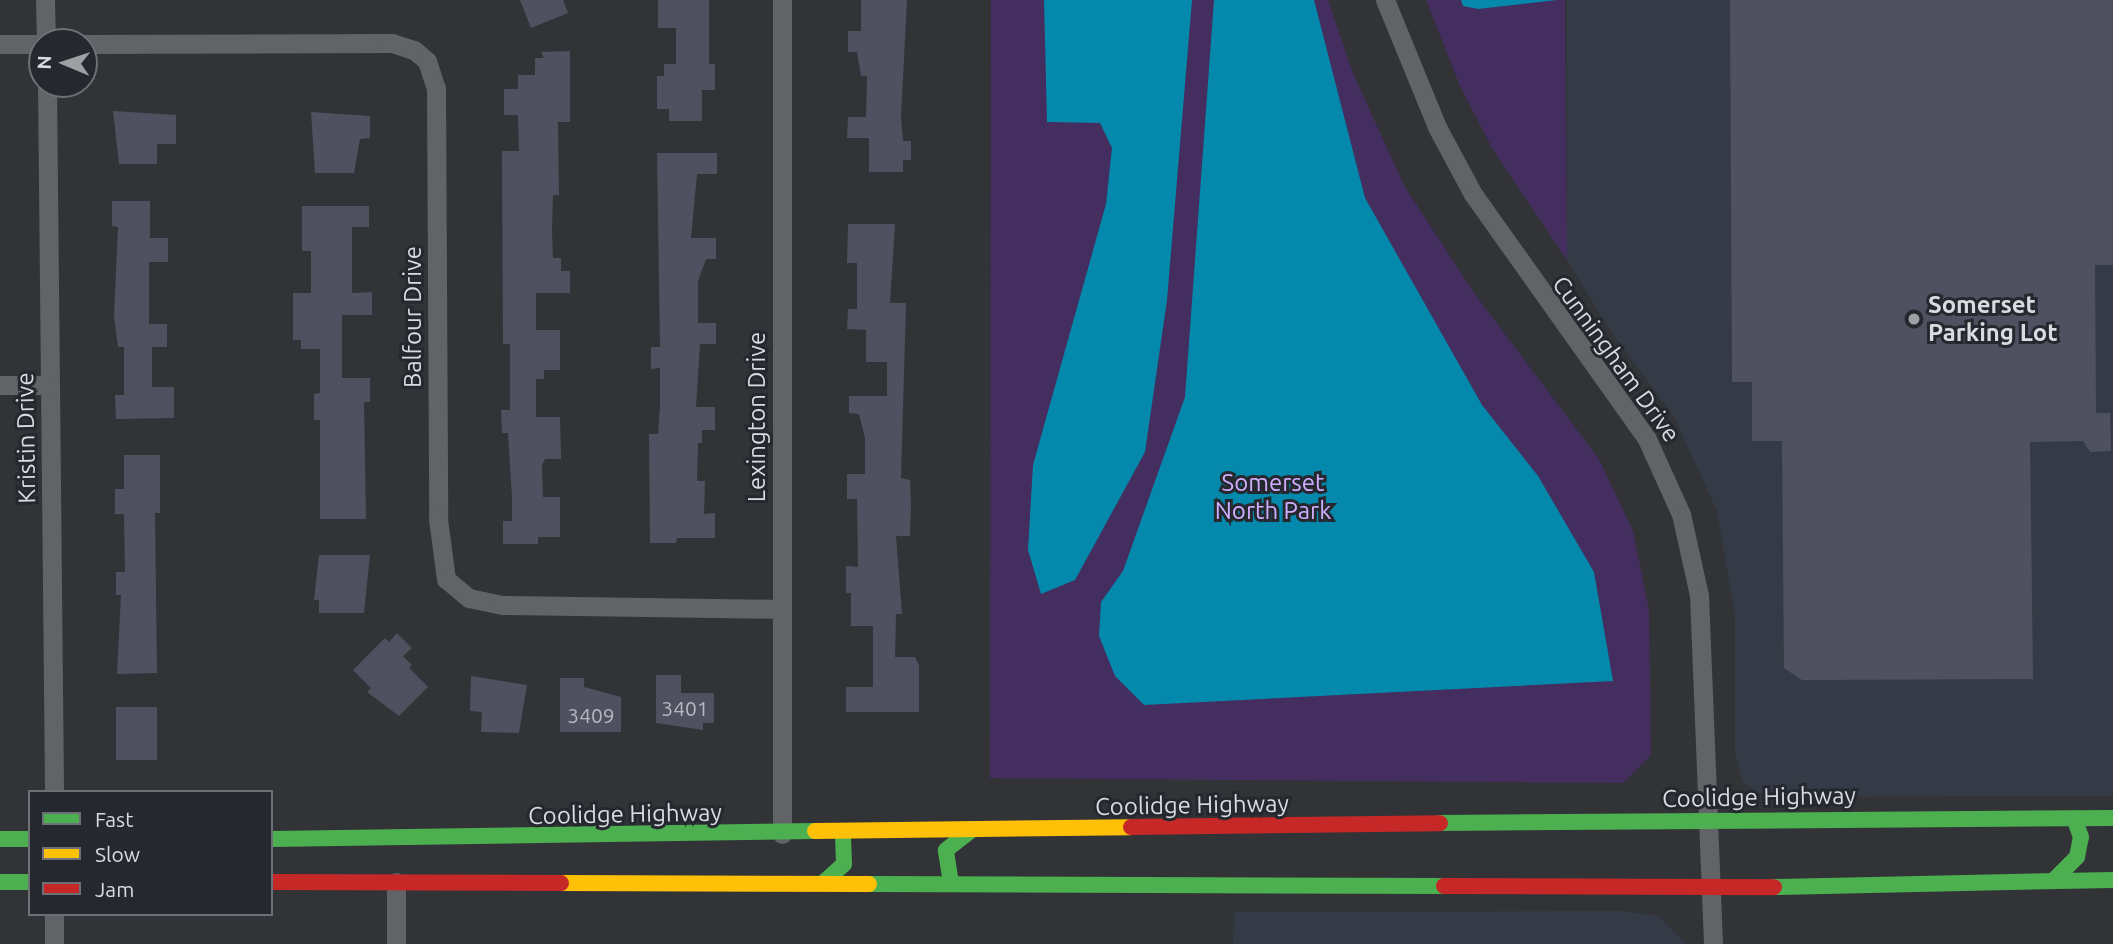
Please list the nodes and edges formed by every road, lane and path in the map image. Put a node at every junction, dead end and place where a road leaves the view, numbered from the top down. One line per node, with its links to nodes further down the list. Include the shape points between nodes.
1 (45, 0): 4 (street)
2 (782, 0): 11 (street, Lexington Drive)
3 (1385, 0): 15 (street, Cunningham Drive, via 1437,127 1473,194 1631,415 1672,488 1689,541 1699,595)
4 (44, 28)
5 (28, 43): 6 (street)
6 (0, 44)
7 (98, 44): 11 (street, Balfour Drive, via 392,43 414,50 427,61 436,88 438,519 446,579 469,598 503,605)
8 (47, 98): 10 (street, Kristin Drive)
9 (0, 385): 10 (street)
10 (50, 385): 12 (street, Kristin Drive)
11 (781, 609): 18 (street, Lexington Drive)
12 (54, 790)
13 (2074, 818): 14 (main road, Coolidge Highway); 15 (main road, Coolidge Highway); 25 (main road, via 2081,837 2077,858)
14 (2113, 818)
15 (1705, 820): 16 (main road, Coolidge Highway); 31 (street, Cunningham Drive)
16 (970, 831): 17 (main road, Coolidge Highway); 30 (main road, via 946,850)
17 (843, 834): 18 (main road, Coolidge Highway); 29 (main road, via 844,864)
18 (782, 835): 22 (main road, Coolidge Highway)
19 (0, 839): 20 (main road)
20 (28, 839)
21 (273, 839): 22 (main road, Coolidge Highway)
22 (407, 839): 23 (main road)
23 (393, 867): 28 (main road); 29 (main road); 34 (street)
24 (2113, 880): 25 (main road)
25 (2053, 881): 31 (main road)
26 (0, 882): 27 (main road)
27 (28, 882)
28 (273, 882)
29 (823, 883): 30 (main road)
30 (951, 883): 31 (main road)
31 (1712, 886): 35 (street, Cunningham Drive)
32 (54, 916): 33 (street)
33 (54, 944)
34 (396, 944)
35 (1713, 944)

